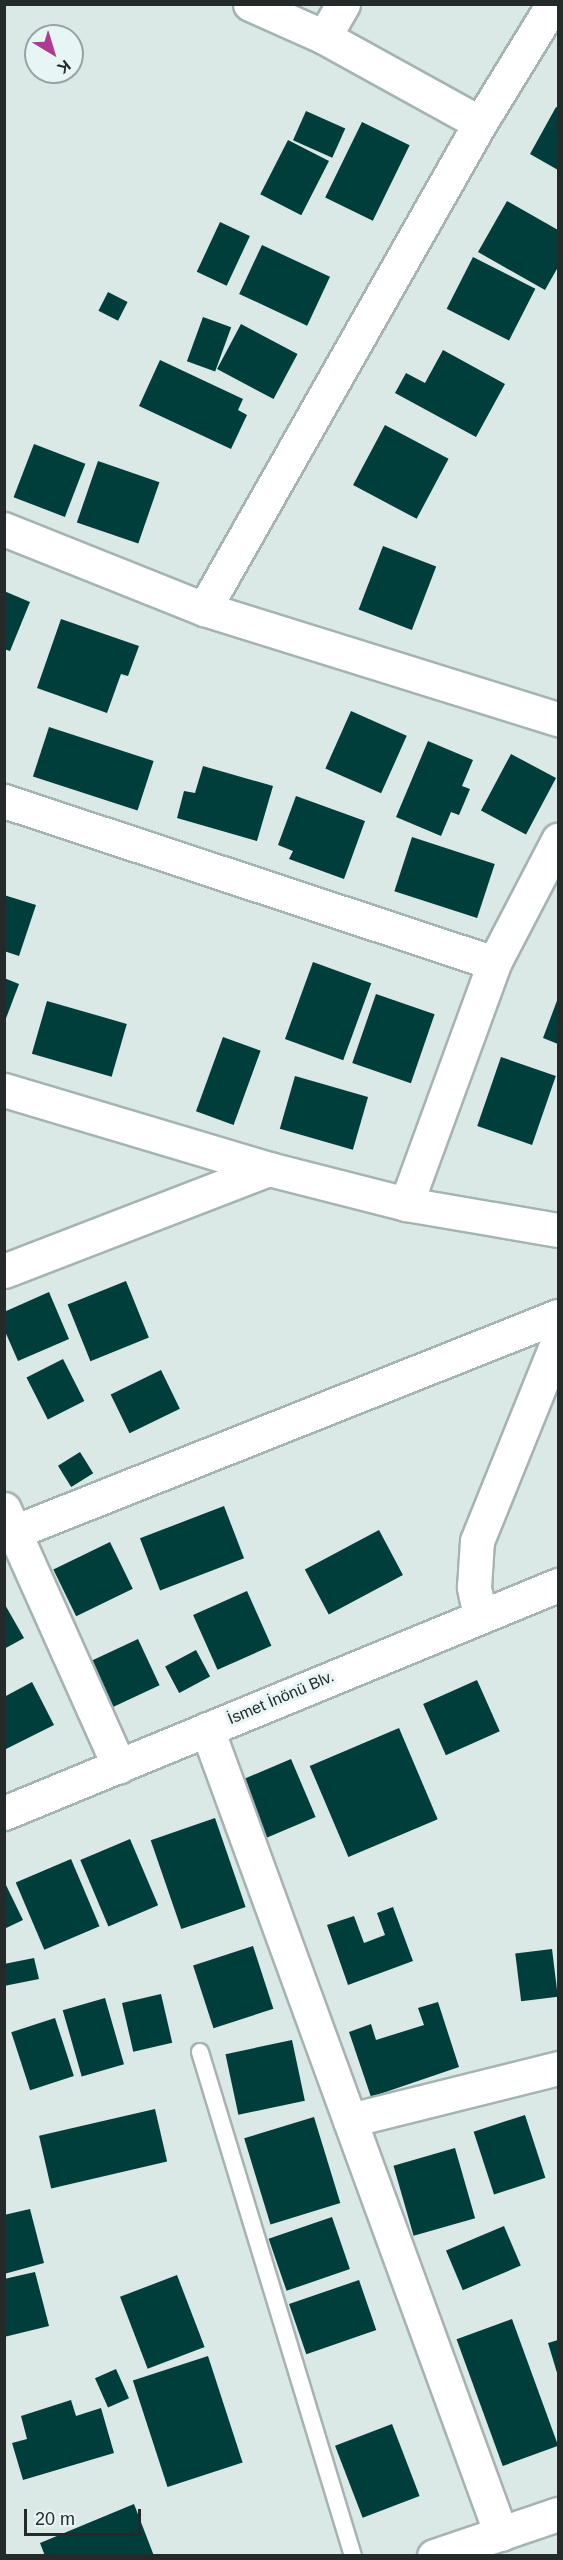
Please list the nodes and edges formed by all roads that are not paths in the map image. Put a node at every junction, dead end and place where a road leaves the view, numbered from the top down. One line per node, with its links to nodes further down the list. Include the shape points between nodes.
1 (250, 4): 4 (street)
2 (343, 4): 4 (street)
3 (553, 4): 5 (street)
4 (324, 37): 5 (street)
5 (480, 123): 7 (street)
6 (4, 529): 7 (street)
7 (204, 609): 8 (street)
8 (558, 719)
9 (4, 801): 11 (street)
10 (558, 840): 11 (street)
11 (495, 963): 14 (street)
12 (4, 1090): 13 (street)
13 (268, 1168): 14 (street); 16 (street)
14 (406, 1204): 15 (street)
15 (558, 1230)
16 (4, 1270)
17 (558, 1316): 19 (street)
18 (558, 1341): 21 (street, via 477,1541 474,1587)
19 (8, 1525): 23 (street)
20 (558, 1585): 21 (street, İsmet İnönü Blv.)
21 (480, 1616): 22 (street, İsmet İnönü Blv.)
22 (207, 1729): 23 (street, İsmet İnönü Blv.); 27 (street)
23 (119, 1766): 24 (street, İsmet İnönü Blv.)
24 (4, 1813)
25 (200, 2052): 30 (lane)
26 (558, 2068): 27 (street)
27 (350, 2120): 29 (street)
28 (558, 2514): 29 (street)
29 (501, 2534): 31 (street)
30 (353, 2556)
31 (434, 2556)

